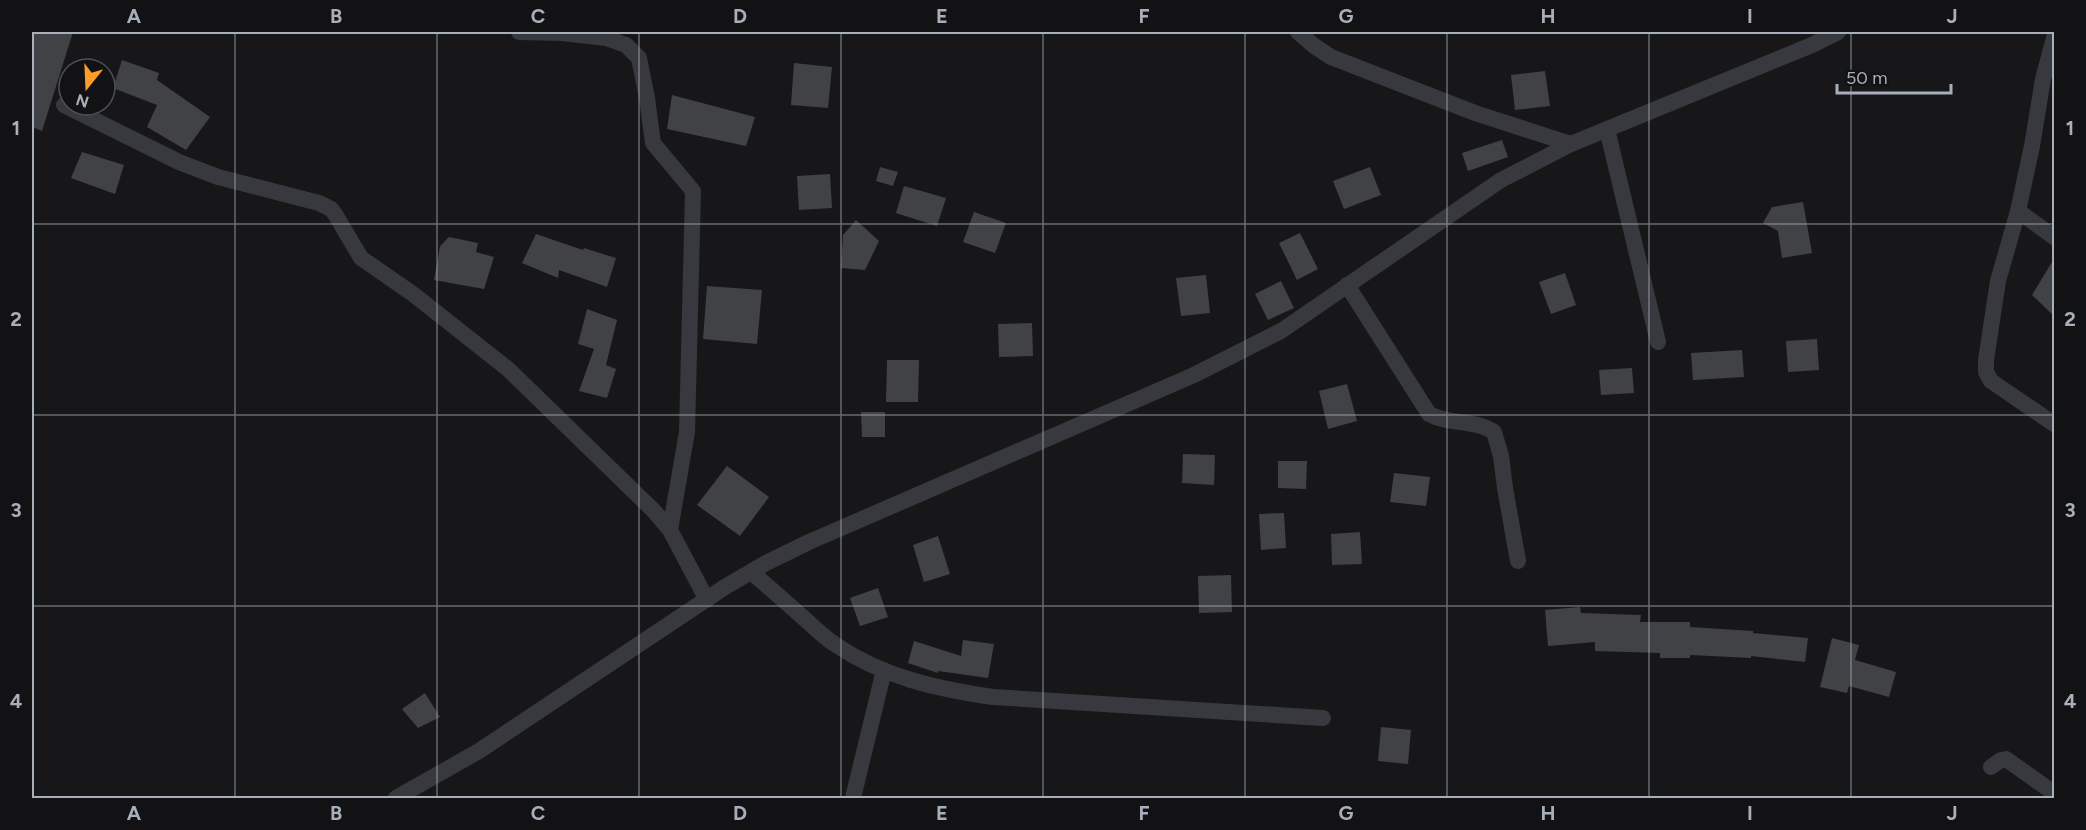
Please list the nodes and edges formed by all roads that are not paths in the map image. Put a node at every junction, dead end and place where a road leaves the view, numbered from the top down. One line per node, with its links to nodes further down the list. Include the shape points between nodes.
1 (519, 32): 13 (street, via 606,38 626,45 639,58 653,143 693,191 687,432)
2 (1298, 32): 7 (street, via 1331,57 1475,113)
3 (1838, 32): 6 (street)
4 (2055, 38): 8 (street, via 2043,79)
5 (88, 117): 13 (street, via 218,177 320,202 331,209 361,258 508,369)
6 (1607, 129): 7 (street); 11 (street)
7 (1571, 144): 10 (street, via 1501,180)
8 (2018, 211): 9 (street); 12 (street, via 1998,281 1986,372 1991,381)
9 (2055, 237)
10 (1347, 285): 14 (street, via 1429,414 1494,432 1502,456); 15 (street, via 1281,331 1194,375 883,508)
11 (1658, 342)
12 (2055, 424)
13 (670, 530): 16 (street)
14 (1518, 561)
15 (751, 572): 16 (street); 17 (street, via 833,643)
16 (707, 600): 21 (street, via 479,751)
17 (884, 670): 18 (street, via 951,691 993,697); 22 (street)
18 (1323, 718)
19 (1990, 767): 20 (street, via 2006,759)
20 (2055, 793)
21 (396, 798)
22 (853, 798)

